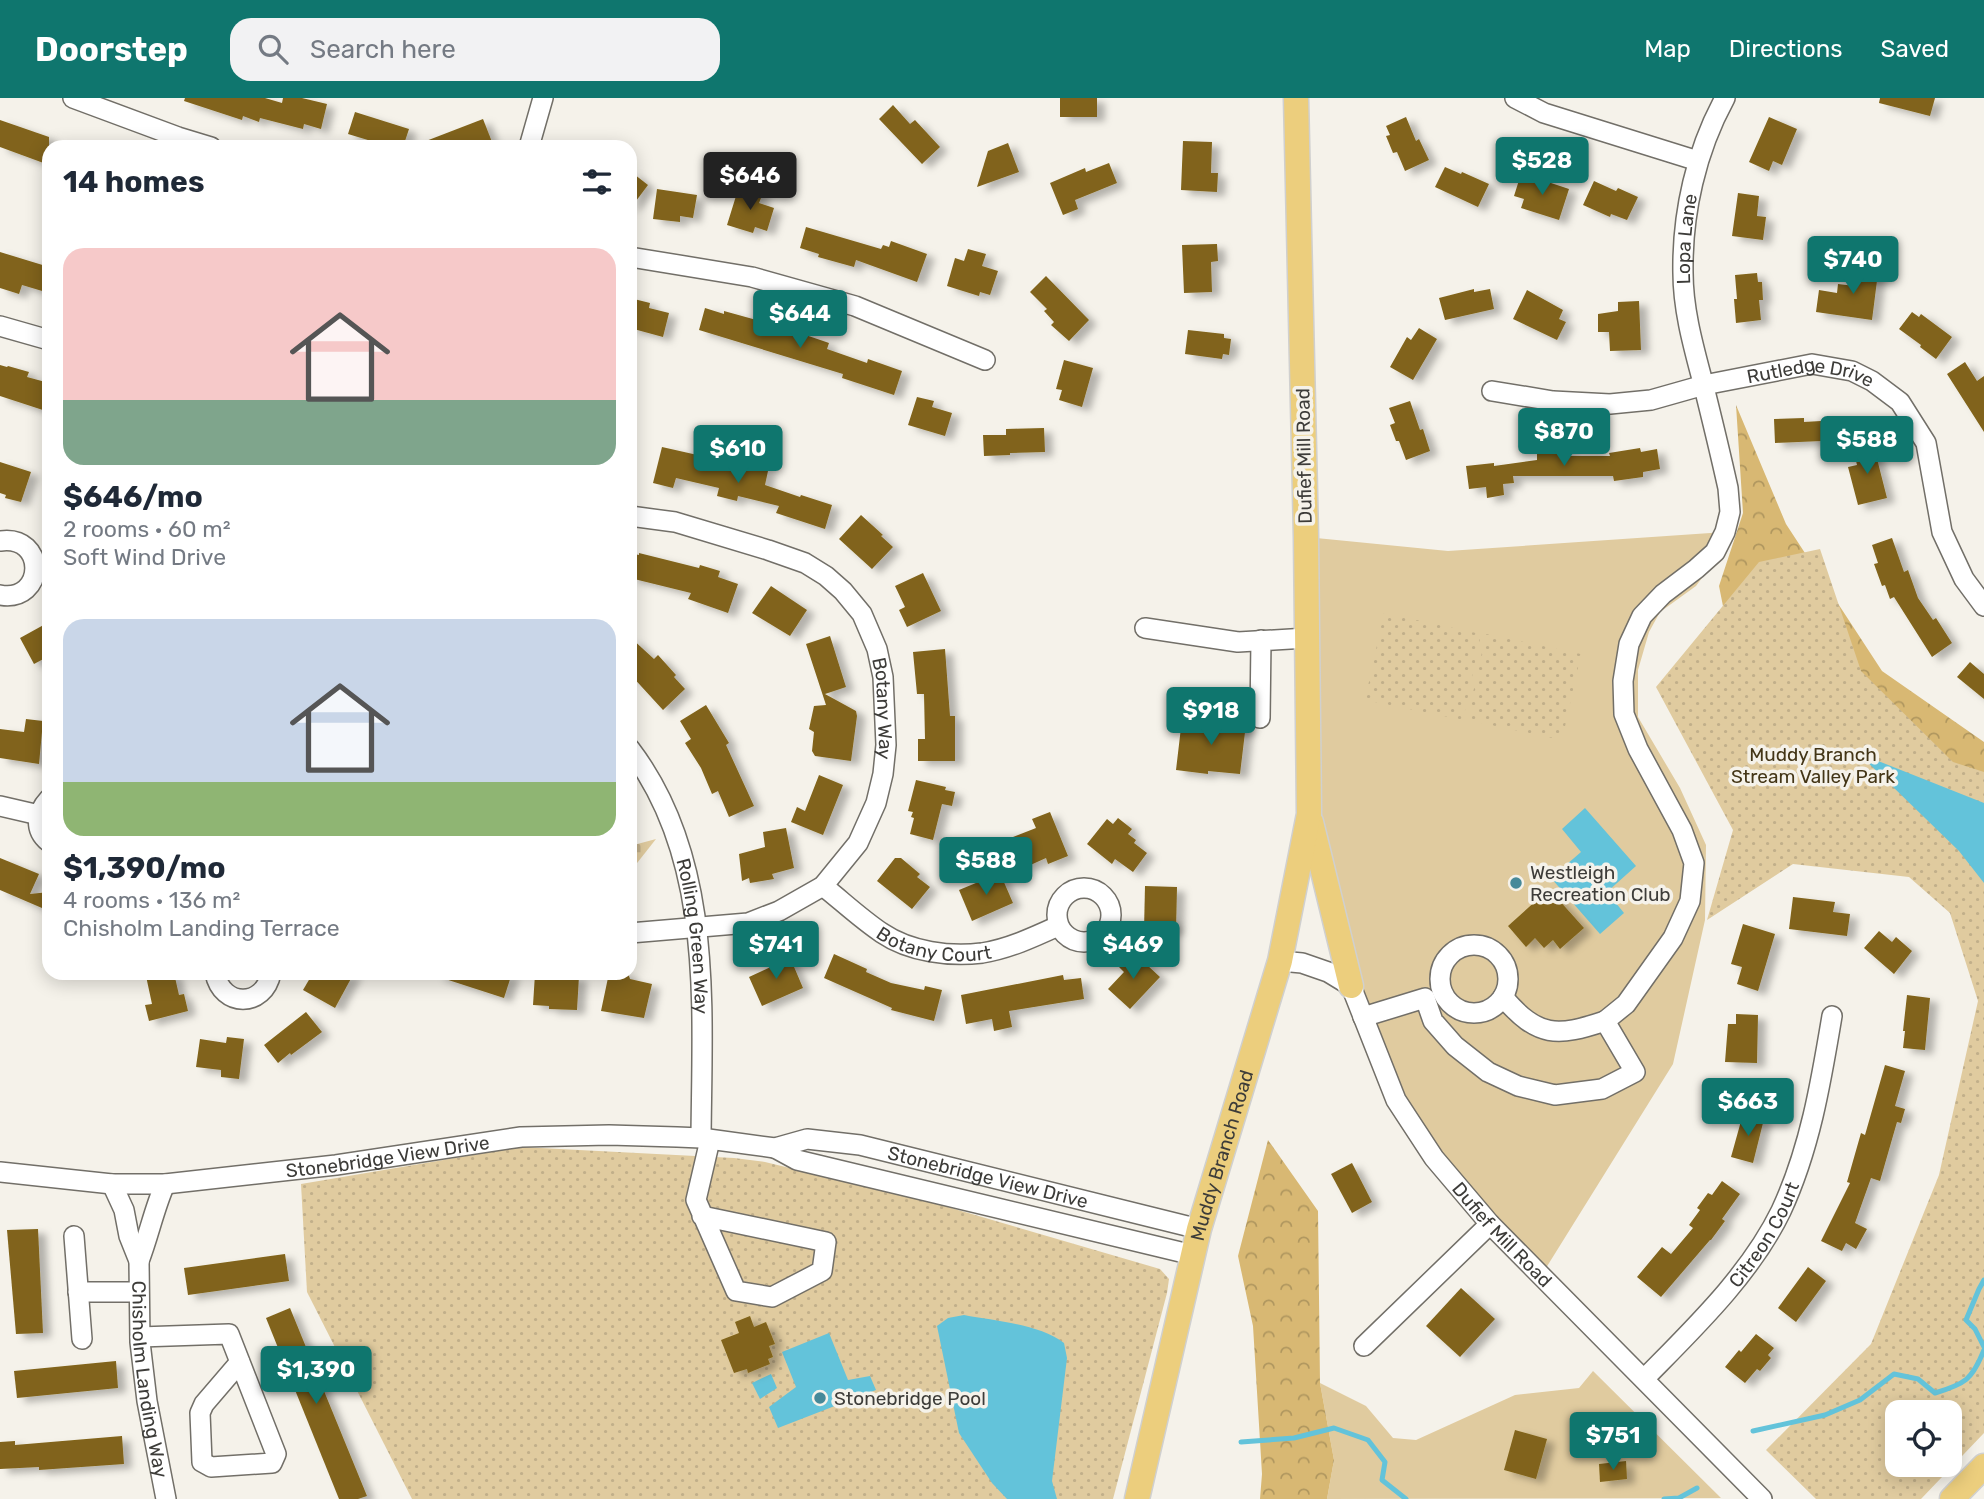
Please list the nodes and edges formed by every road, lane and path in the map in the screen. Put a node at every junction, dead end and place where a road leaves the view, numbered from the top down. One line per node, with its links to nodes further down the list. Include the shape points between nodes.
1 (73, 98): 6 (street)
2 (542, 98): 7 (street)
3 (1296, 98): 20 (main road, Dufief Mill Road)
4 (1515, 98): 8 (street, via 1544,113)
5 (1725, 98): 8 (street, Lopa Lane)
6 (188, 140)
7 (531, 140)
8 (1698, 161): 13 (street, Lopa Lane, via 1686,219 1682,275 1689,330)
9 (637, 258): 12 (street, via 752,276 855,306)
10 (0, 326): 11 (street)
11 (42, 338)
12 (985, 360)
13 (1704, 385): 14 (street, Rutledge Drive, via 1651,400 1610,404); 18 (street, Rutledge Drive, via 1812,364 1852,371 1900,402 1926,443 1942,532 1964,579); 41 (street, Lopa Lane, via 1728,488 1730,512 1725,532 1715,552 1642,616 1629,643 1623,681 1624,713 1638,750 1695,863 1690,901 1673,938 1642,984)
14 (1492, 391)
15 (637, 517): 29 (street, Botany Way, via 676,522 805,563 843,591 862,614 883,677 883,774 858,842)
16 (0, 541): 17 (street, via 25,546 36,569 34,579 21,593)
17 (0, 595)
18 (1984, 606)
19 (1145, 628): 21 (street, via 1238,642)
20 (1307, 638): 21 (street); 27 (main road, Dufief Mill Road)
21 (1261, 640): 22 (street)
22 (1261, 718)
23 (637, 758): 31 (street, Rolling Green Way, via 683,852)
24 (0, 806): 25 (street)
25 (42, 807)
26 (42, 813): 28 (street, via 38,824)
27 (1309, 814): 33 (main road, Muddy Branch Road); 36 (main road)
28 (42, 834)
29 (823, 886): 30 (street, Botany Court, via 884,934 940,953 982,953); 31 (street, Botany Way, via 748,923)
30 (1059, 926)
31 (698, 929): 32 (street, Botany Way); 42 (street, Rolling Green Way)
32 (637, 933)
33 (1280, 961): 36 (street, via 1328,972); 49 (main road, Muddy Branch Road)
34 (217, 980): 35 (street, via 229,996 239,999 263,991)
35 (269, 980)
36 (1352, 986): 40 (street, Dufief Mill Road)
37 (1433, 993): 38 (street, via 1474,1014 1486,1012); 38 (street, via 1449,956 1468,945 1479,945 1499,955 1505,964 1508,986); 40 (street); 41 (street, via 1433,1021 1455,1046 1488,1072 1518,1086 1555,1095 1602,1089 1636,1072)
38 (1503, 997): 41 (street, via 1524,1018 1551,1032 1575,1031)
39 (1832, 1016): 59 (street, Citreon Court, via 1807,1141 1780,1211 1756,1252 1710,1311)
40 (1363, 1017): 48 (street, Dufief Mill Road, via 1396,1100 1434,1158)
41 (1605, 1021)
42 (705, 1139): 43 (street, Stonebridge View Drive); 46 (street, Stonebridge View Drive, via 521,1137 336,1165); 47 (street, Rolling Green Way, via 696,1200)
43 (775, 1147): 49 (street, Stonebridge View Drive, via 807,1139 860,1145); 51 (street, Stonebridge View Drive, via 797,1160)
44 (0, 1172): 45 (street, Stonebridge View Drive)
45 (112, 1184): 46 (street, Stonebridge View Drive); 52 (street, Chisholm Landing Way)
46 (165, 1184): 52 (street, Chisholm Landing Way)
47 (702, 1216): 47 (street, via 736,1291 772,1297 822,1270 826,1242)
48 (1490, 1224): 57 (street); 59 (street, Dufief Mill Road)
49 (1199, 1229): 51 (main road, Muddy Branch Road)
50 (74, 1236): 53 (street)
51 (1193, 1255): 62 (main road, Muddy Branch Road)
52 (139, 1261): 54 (street, Chisholm Landing Way)
53 (78, 1292): 54 (street); 56 (street)
54 (138, 1292): 55 (street, Chisholm Landing Way)
55 (140, 1337): 58 (street, via 229,1334); 61 (street, Chisholm Landing Way)
56 (82, 1339)
57 (1364, 1346)
58 (240, 1362): 58 (street, via 276,1454 272,1463 211,1467 202,1462 200,1413)
59 (1644, 1379): 63 (street, Dufief Mill Road)
60 (1984, 1466): 64 (main road)
61 (166, 1499)
62 (1137, 1499)
63 (1762, 1499)
64 (1952, 1499)

